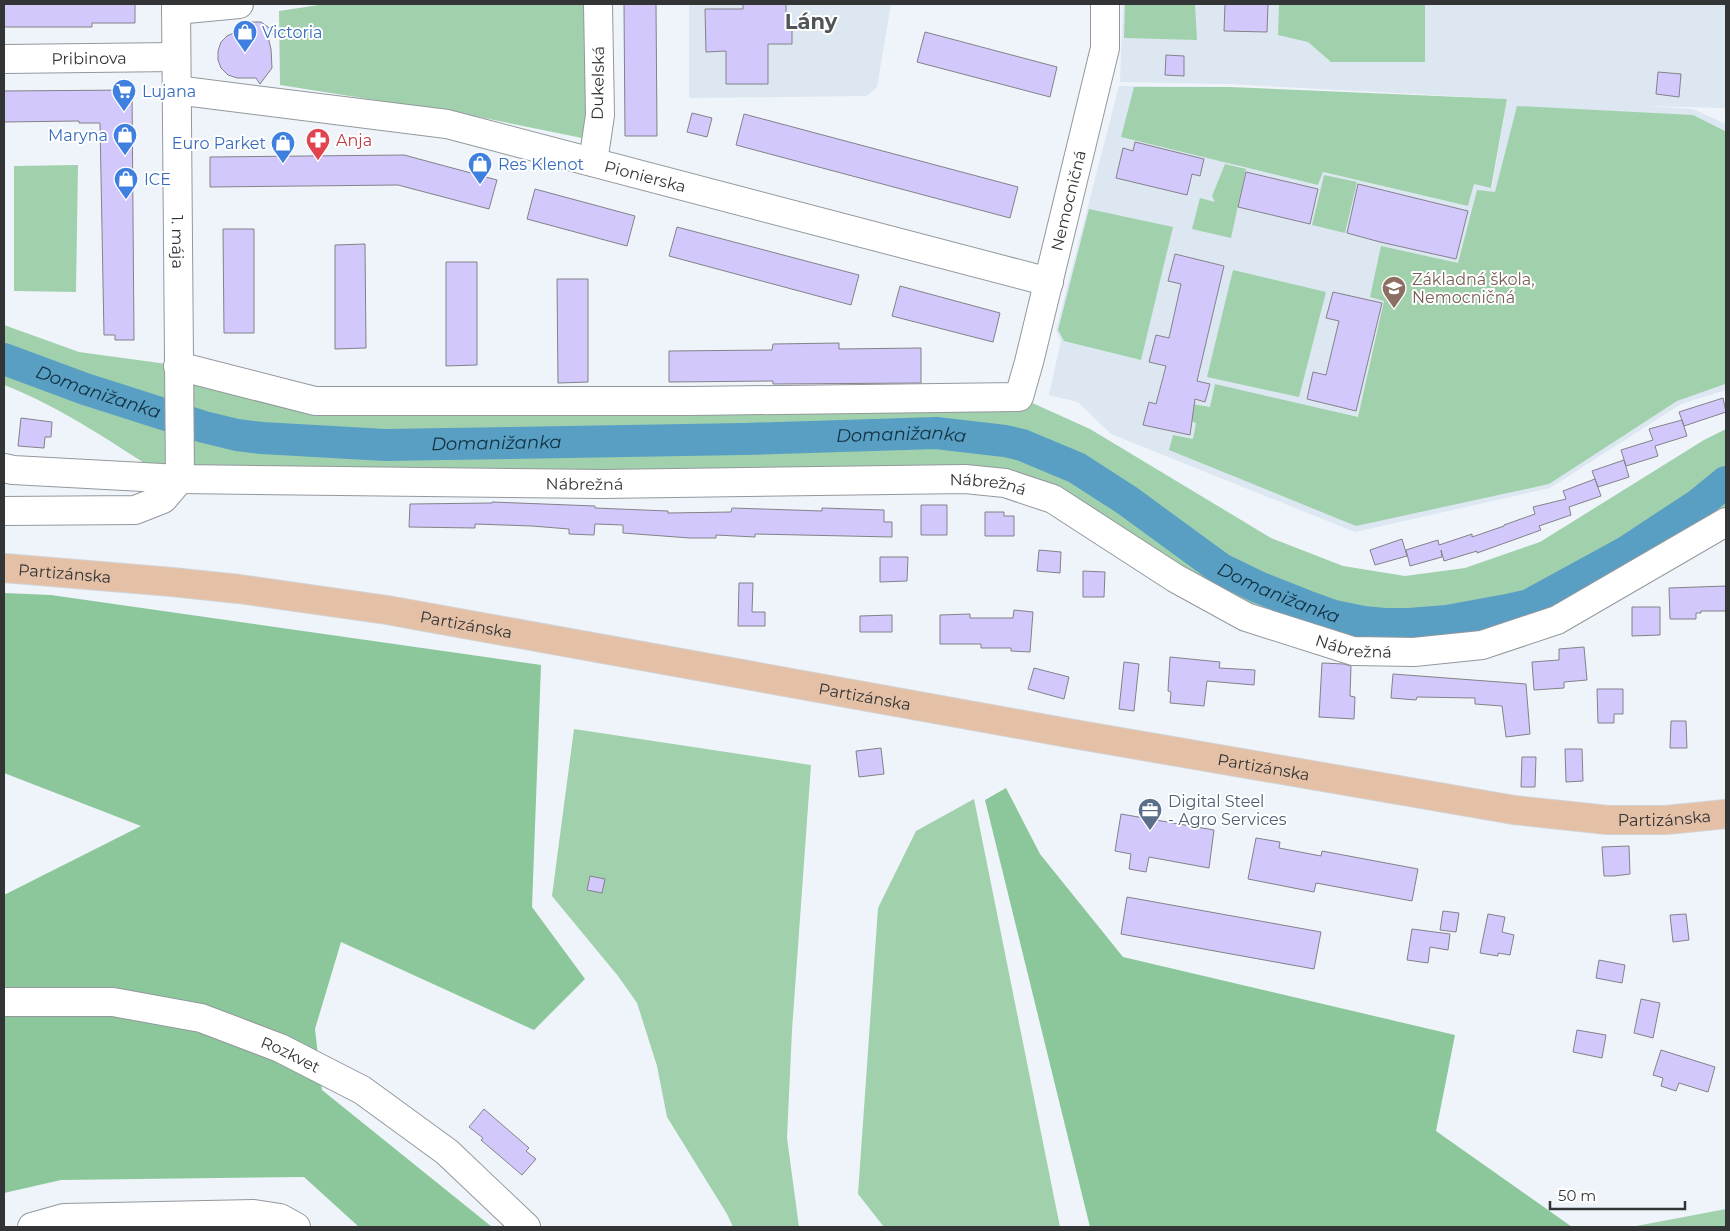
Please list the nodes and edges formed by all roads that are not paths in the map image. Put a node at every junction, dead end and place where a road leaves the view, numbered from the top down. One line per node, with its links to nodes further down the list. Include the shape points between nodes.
1 (239, 4): 4 (street)
2 (598, 4): 8 (street, Dukelská, via 600,115)
3 (1105, 4): 9 (street, Nemocničná, via 1105,48)
4 (176, 7): 5 (street, 1. mája)
5 (175, 57): 6 (street, Pribinova); 7 (street, 1. mája)
6 (4, 59)
7 (176, 90): 8 (street, Pionierska, via 447,124); 10 (street, 1. mája)
8 (594, 154): 9 (street, Pionierska)
9 (1049, 282): 10 (street, Nemocničná, via 1019,397 315,401)
10 (178, 366): 12 (street, 1. mája)
11 (4, 468): 12 (street, Nábrežná)
12 (180, 478): 13 (street, via 163,499 135,510); 14 (street, Nábrežná, via 602,484 964,479 1005,483 1053,499 1175,578 1246,617 1353,651 1414,652 1482,645 1557,620)
13 (4, 511)
14 (1726, 522)
15 (4, 568): 16 (main road, Partizánska, via 182,583 387,610 1514,810 1608,820 1666,820)
16 (1726, 814)
17 (4, 1002): 20 (street, Rozkvet, via 114,1002 201,1018 280,1048 362,1090 447,1152)
18 (32, 1227): 19 (street, via 64,1218 254,1214 280,1218)
19 (296, 1227)
20 (526, 1227)

